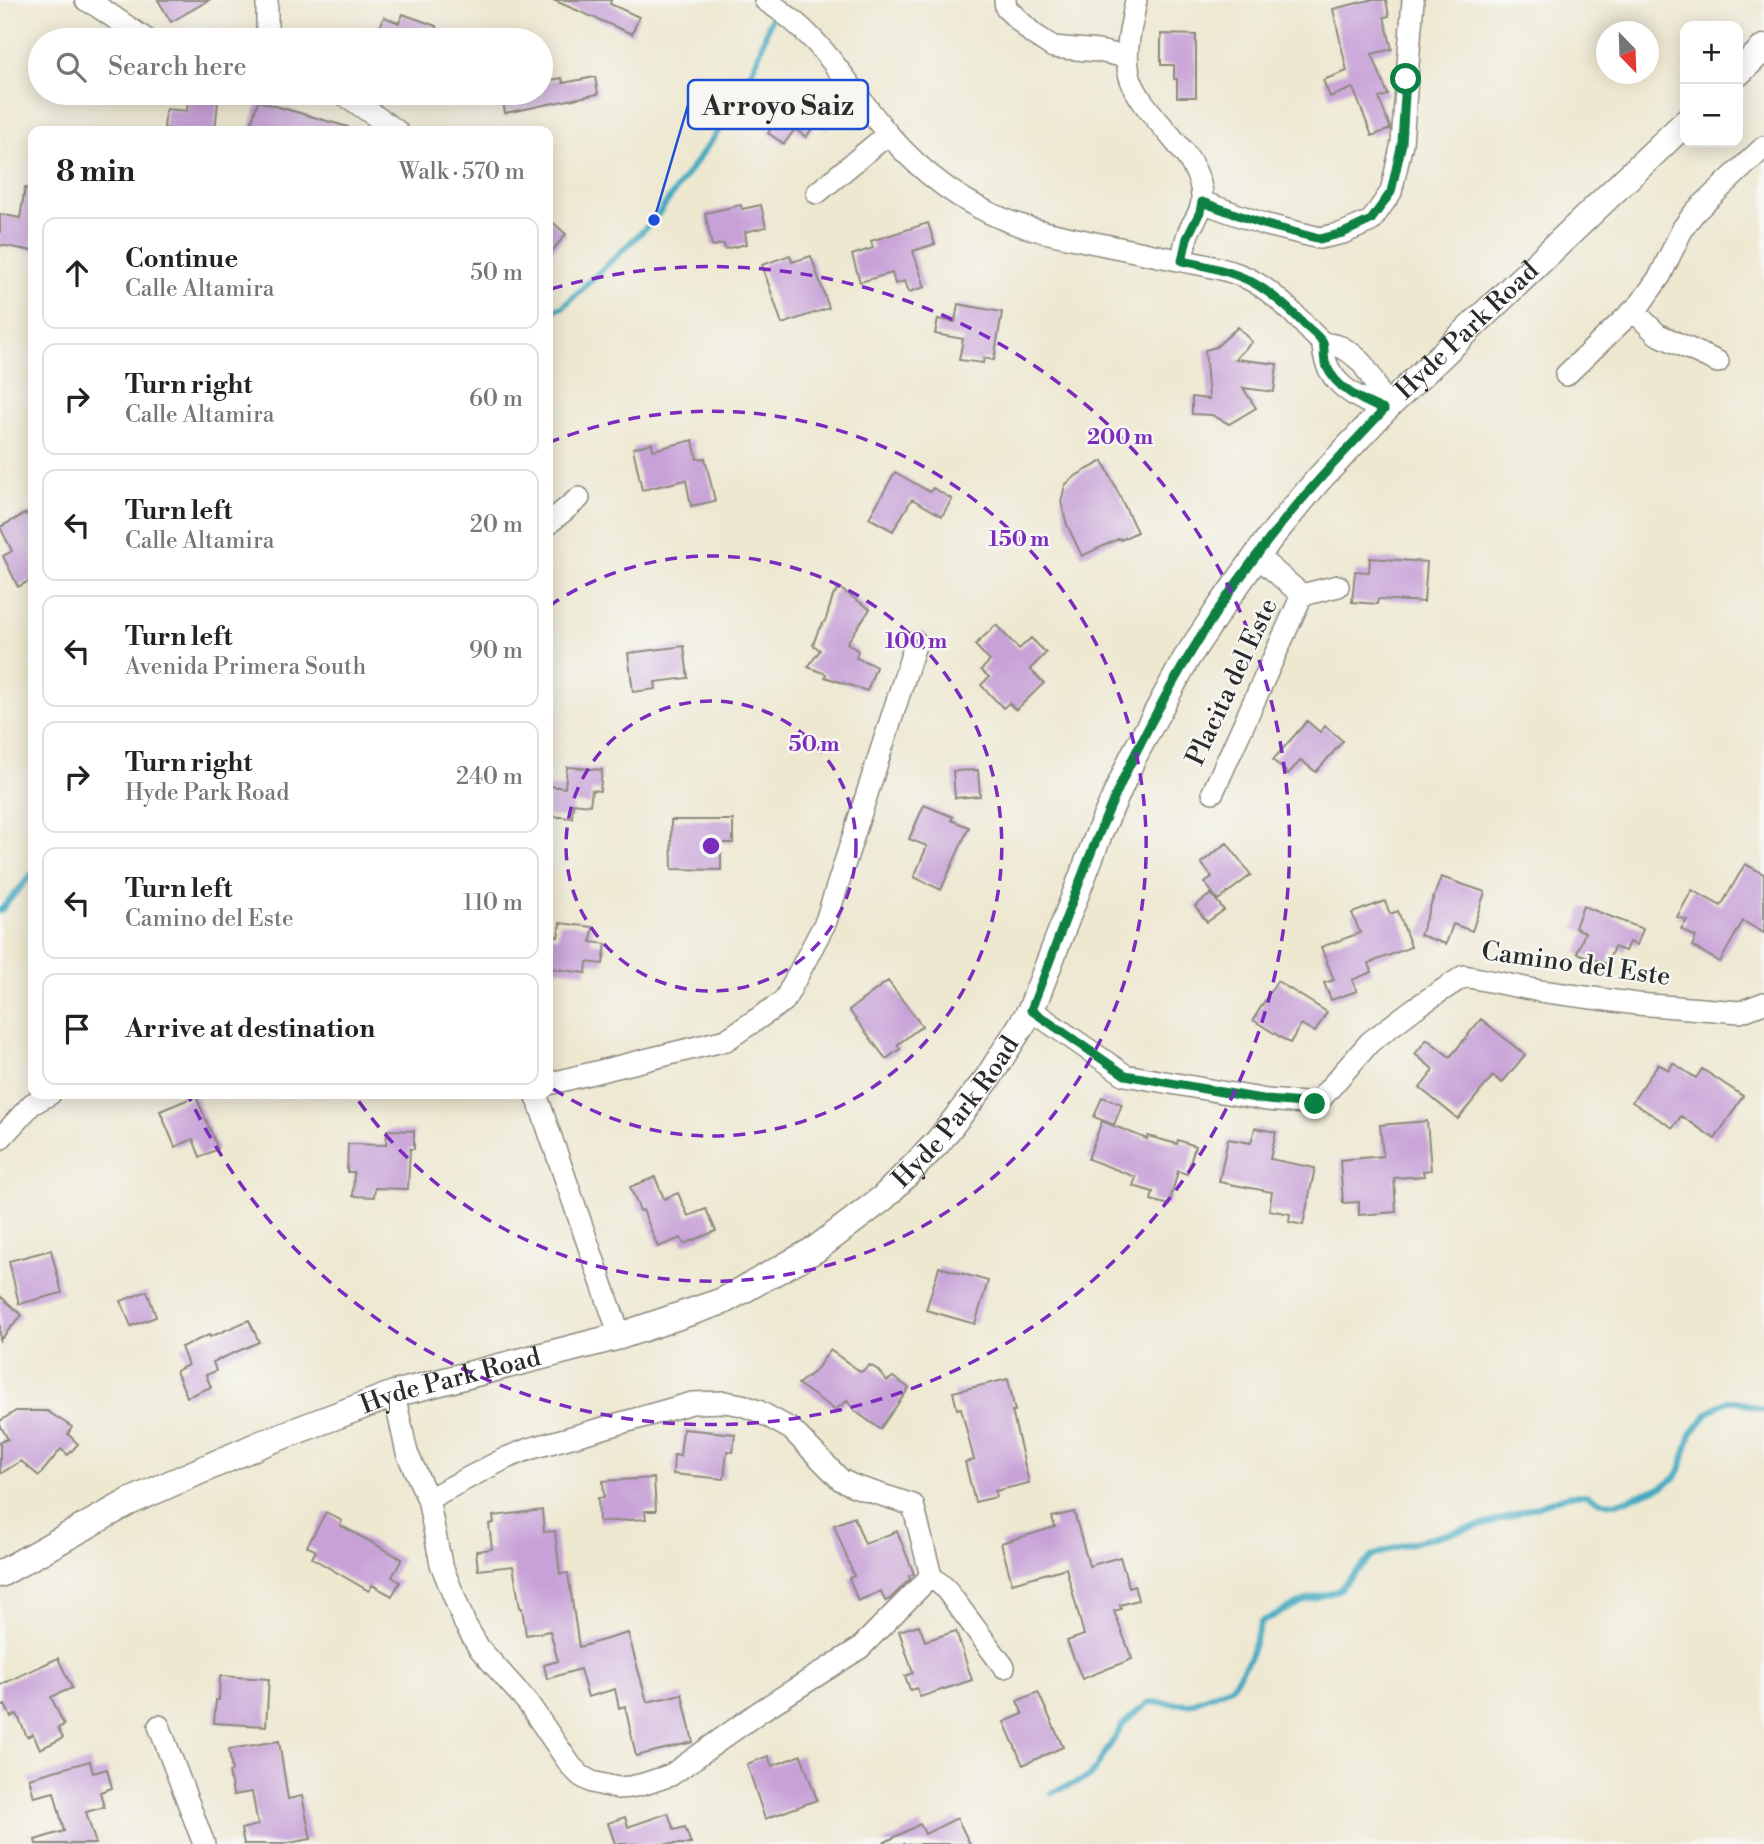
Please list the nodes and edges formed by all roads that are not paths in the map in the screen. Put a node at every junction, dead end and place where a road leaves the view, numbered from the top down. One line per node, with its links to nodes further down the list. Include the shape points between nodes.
1 (86, 0): 7 (street)
2 (267, 0): 8 (street)
3 (765, 0): 15 (street, via 824,50)
4 (1005, 0): 10 (street, via 1006,8 1053,47)
5 (1136, 0): 10 (street)
6 (1413, 0): 18 (street, via 1402,143 1391,192 1371,220 1320,239)
7 (129, 28)
8 (267, 28)
9 (1764, 48): 11 (main road)
10 (1127, 57): 18 (street, via 1131,81 1144,103 1195,170)
11 (1743, 68)
12 (359, 105): 13 (street)
13 (390, 126)
14 (1680, 128): 24 (main road, Hyde Park Road)
15 (888, 134): 17 (street); 19 (street, via 938,181 994,215 1044,232)
16 (1764, 147): 20 (street, via 1695,212 1651,291)
17 (817, 193)
18 (1202, 202): 19 (street)
19 (1182, 261): 21 (street, via 1223,269 1255,283)
20 (1634, 311): 22 (street, via 1657,334); 23 (street)
21 (1323, 343): 24 (street, via 1338,346 1363,364); 24 (street, via 1325,362 1335,380)
22 (1718, 362)
23 (1566, 375)
24 (1384, 410): 27 (main road, Hyde Park Road, via 1318,480)
25 (579, 498): 26 (street)
26 (553, 520)
27 (1257, 555): 29 (street, Placita del Este); 33 (main road, Hyde Park Road, via 1186,659 1133,757)
28 (1338, 586): 29 (street, Placita del Este)
29 (1303, 596): 31 (street, Placita del Este)
30 (916, 642): 34 (street, via 827,921 784,1001 726,1040)
31 (1213, 792)
32 (1764, 1003): 33 (street, Camino del Este, via 1740,1012 1637,1004 1464,976 1370,1042 1315,1104 1125,1075)
33 (1031, 1010): 38 (main road, Hyde Park Road, via 988,1078 938,1142 883,1198 816,1249 723,1301)
34 (553, 1083)
35 (41, 1099): 37 (street)
36 (538, 1099): 38 (street)
37 (0, 1139)
38 (620, 1336): 39 (main road, Hyde Park Road)
39 (394, 1394): 40 (street, via 407,1453); 41 (main road, Hyde Park Road, via 261,1444 129,1502)
40 (428, 1499): 42 (street, via 529,1449 692,1403 725,1402 758,1411 791,1429 841,1480 913,1505); 42 (street, via 441,1564 471,1637 528,1703 570,1766 603,1786 630,1787 671,1775 860,1648)
41 (0, 1574)
42 (931, 1576): 43 (street)
43 (1004, 1667)
44 (159, 1726): 45 (street)
45 (204, 1844)

